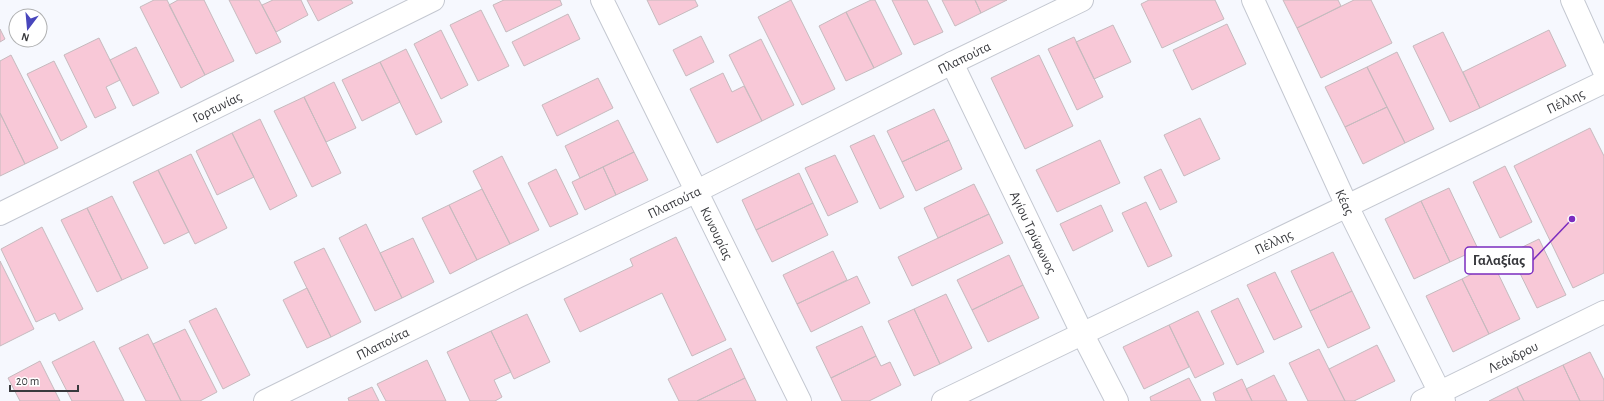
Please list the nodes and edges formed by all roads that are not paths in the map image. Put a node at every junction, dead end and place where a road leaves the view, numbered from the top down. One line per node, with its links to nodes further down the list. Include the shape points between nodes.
1 (433, 0): 11 (street, Γορτυνίας)
2 (602, 0): 9 (street, Κυνουρίας)
3 (1082, 0): 6 (street, Πλαπούτα)
4 (1253, 0): 10 (street, Κέας)
5 (1572, 0): 7 (street)
6 (952, 63): 9 (street, Πλαπούτα); 13 (street, Αγίου Τρύφωνος)
7 (1604, 71)
8 (1604, 82): 10 (street, Πέλλης)
9 (697, 191): 15 (street, Πλαπούτα); 16 (street, Κυνουρίας)
10 (1347, 206): 13 (street, Πέλλης); 14 (street, Κέας)
11 (0, 214)
12 (1604, 312): 14 (street, Λεάνδρου)
13 (1082, 334): 17 (street, Πέλλης); 18 (street, Αγίου Τρύφωνος)
14 (1435, 398)
15 (264, 401)
16 (800, 401)
17 (943, 401)
18 (1117, 401)

